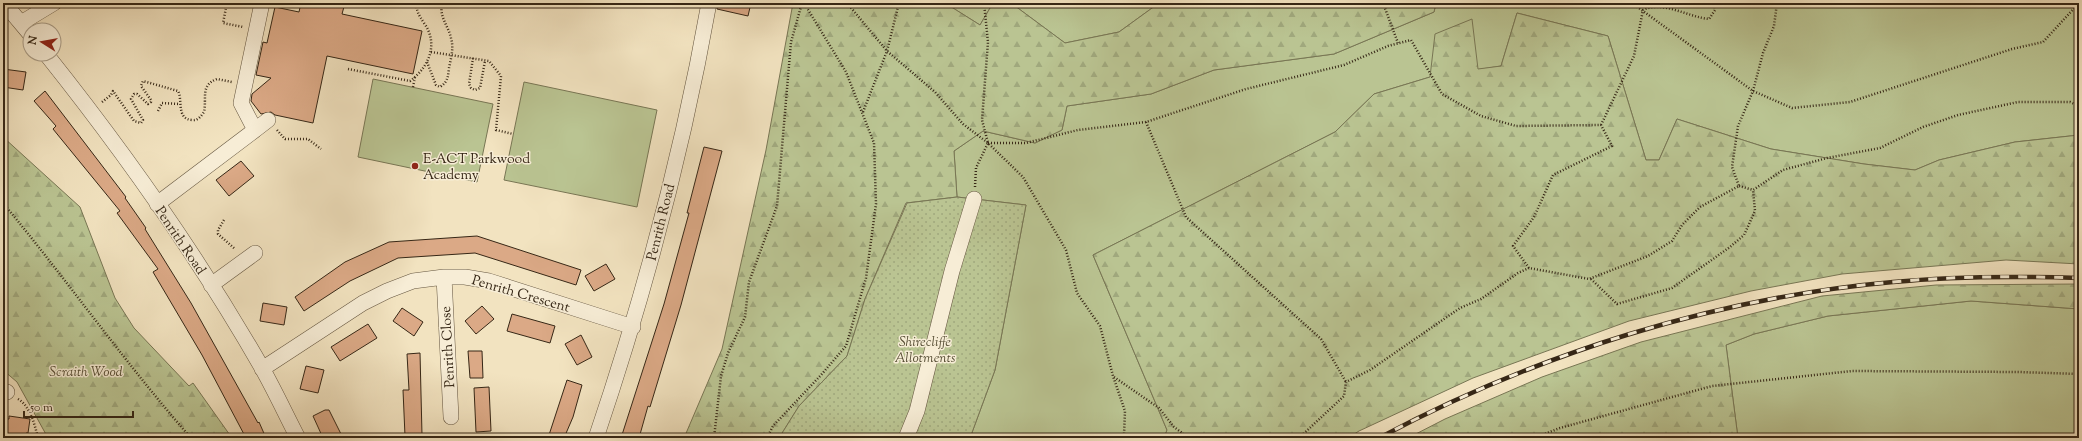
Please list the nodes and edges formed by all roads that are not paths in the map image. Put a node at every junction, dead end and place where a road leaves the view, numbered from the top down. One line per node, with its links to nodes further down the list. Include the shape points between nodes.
1 (4, 3): 6 (street)
2 (54, 3): 5 (street)
3 (262, 3): 9 (street, via 241,103)
4 (709, 3): 15 (street, Penrith Road, via 675,161)
5 (33, 22)
6 (22, 25)
7 (52, 62): 11 (street, Penrith Road)
8 (268, 120): 9 (street)
9 (255, 130): 11 (street)
10 (974, 199): 20 (street, via 952,271 917,411)
11 (158, 204): 14 (street, Penrith Road)
12 (255, 253): 14 (street)
13 (444, 278): 15 (street, Penrith Crescent, via 489,280); 16 (street, Penrith Crescent, via 413,281 387,291 363,303); 17 (street, Penrith Close)
14 (211, 285): 16 (street, Penrith Road)
15 (632, 327): 19 (street, Penrith Road)
16 (262, 369): 18 (street, Penrith Road)
17 (451, 417)
18 (298, 438)
19 (596, 438)
20 (906, 438)

